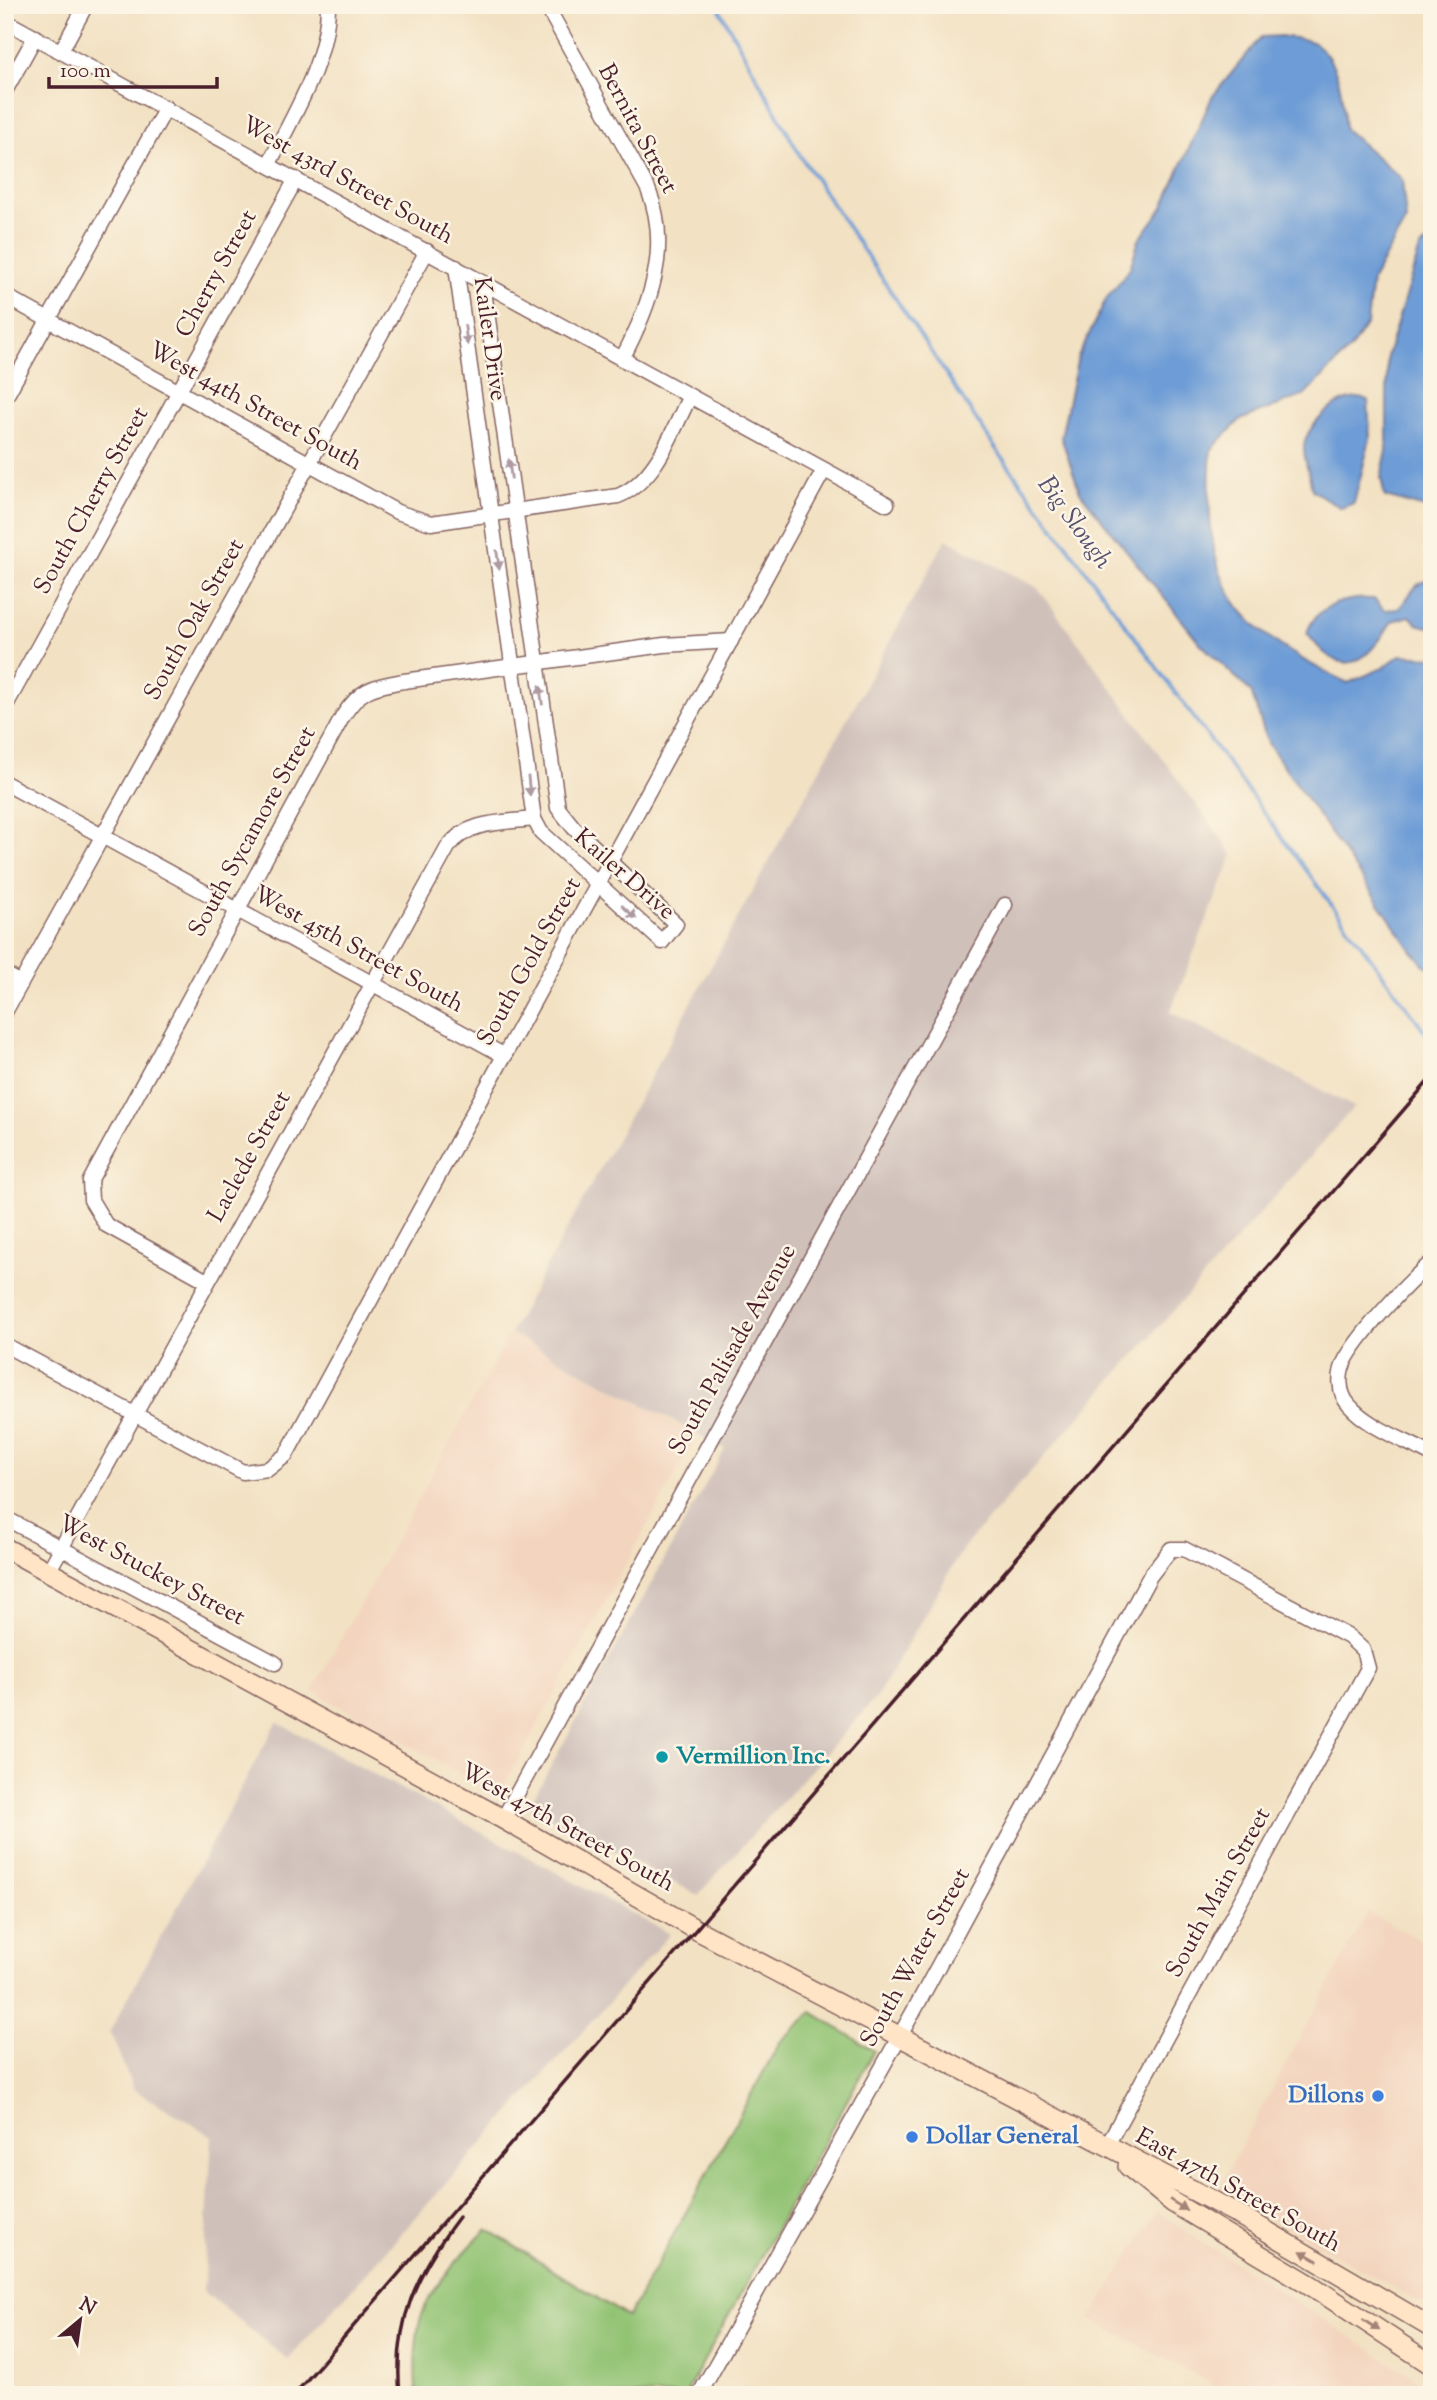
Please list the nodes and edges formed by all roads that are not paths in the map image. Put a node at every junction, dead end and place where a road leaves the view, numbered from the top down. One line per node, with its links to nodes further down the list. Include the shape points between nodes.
1 (86, 5): 6 (street)
2 (328, 5): 9 (street, via 326,32 314,70)
3 (546, 5): 16 (street, Bernita Street, via 648,190 659,222 659,249 646,308)
4 (5, 21): 5 (street, West 43rd Street South)
5 (35, 37): 6 (street, West 43rd Street South); 7 (street)
6 (61, 51): 8 (street, West 43rd Street South)
7 (5, 91)
8 (166, 108): 9 (street, West 43rd Street South); 15 (street)
9 (269, 164): 10 (street, West 43rd Street South)
10 (296, 179): 11 (street, West 43rd Street South); 17 (street, Cherry Street)
11 (427, 251): 12 (street, West 43rd Street South); 20 (street, South Oak Street)
12 (456, 267): 13 (street, West 43rd Street South); 24 (street, Kailer Drive, one-way to 24)
13 (482, 284): 16 (street, West 43rd Street South); 23 (street, Kailer Drive, one-way to 13)
14 (5, 296): 15 (street, West 44th Street South)
15 (48, 320): 17 (street, West 44th Street South); 19 (street)
16 (622, 359): 18 (street, West 43rd Street South)
17 (178, 391): 20 (street, West 44th Street South); 28 (street, South Cherry Street)
18 (690, 396): 21 (street, West 43rd Street South); 23 (street, via 653,467 632,491)
19 (5, 398)
20 (309, 462): 24 (street, West 44th Street South, via 412,519 431,523); 31 (street, South Oak Street)
21 (824, 470): 22 (street, West 43rd Street South); 25 (street, South Gold Street)
22 (887, 504)
23 (515, 510): 24 (street); 26 (street, Kailer Drive)
24 (491, 514): 27 (street, Kailer Drive, one-way to 27)
25 (731, 641): 26 (street, South Sycamore Street, via 664,645); 32 (street, South Gold Street)
26 (537, 663): 27 (street, South Sycamore Street); 32 (street, Kailer Drive, one-way to 26, via 558,808)
27 (513, 667): 30 (street, Kailer Drive, one-way to 30); 35 (street, South Sycamore Street, via 379,685 358,695)
28 (5, 707)
29 (5, 783): 31 (street, West 45th Street South)
30 (534, 819): 33 (street, Kailer Drive, via 541,832); 38 (street, Laclede Street, via 476,826 453,841)
31 (102, 836): 35 (street, West 45th Street South); 37 (street, South Oak Street)
32 (611, 862): 33 (street, South Gold Street); 33 (street, Kailer Drive, one-way to 32, via 662,942 670,935 676,924)
33 (599, 884): 40 (street, South Gold Street)
34 (1004, 905): 52 (street, South Palisade Avenue)
35 (237, 909): 38 (street, West 45th Street South); 42 (street, South Sycamore Street, via 100,1159 89,1190 94,1210 106,1226)
36 (5, 974): 37 (street)
37 (21, 983): 39 (street, South Oak Street)
38 (371, 983): 40 (street, West 45th Street South); 42 (street, Laclede Street)
39 (5, 1012)
40 (505, 1056): 44 (street, South Gold Street, via 286,1455 268,1469 243,1472)
41 (1432, 1262): 45 (street, via 1345,1361 1340,1377 1348,1404 1377,1426)
42 (207, 1282): 44 (street, Laclede Street)
43 (5, 1345): 44 (street)
44 (134, 1415): 48 (street, Laclede Street)
45 (1432, 1455)
46 (5, 1518): 48 (street, West Stuckey Street)
47 (5, 1548): 50 (street, West 47th Street South)
48 (61, 1548): 50 (street, Laclede Street); 51 (street, West Stuckey Street)
49 (1177, 1548): 53 (street, South Water Street, via 1163,1557 1150,1576); 54 (street, South Main Street, via 1193,1551 1349,1637 1368,1660 1366,1674)
50 (48, 1572): 52 (street, West 47th Street South)
51 (275, 1663)
52 (503, 1819): 53 (street, West 47th Street South)
53 (898, 2037): 54 (street, West 47th Street South); 57 (street, South Water Street)
54 (1106, 2147): 55 (street, East 47th Street South, one-way to 54, via 1234,2212); 56 (street, East 47th Street South, one-way to 56, via 1172,2202)
55 (1432, 2328)
56 (1432, 2365)
57 (699, 2395)

